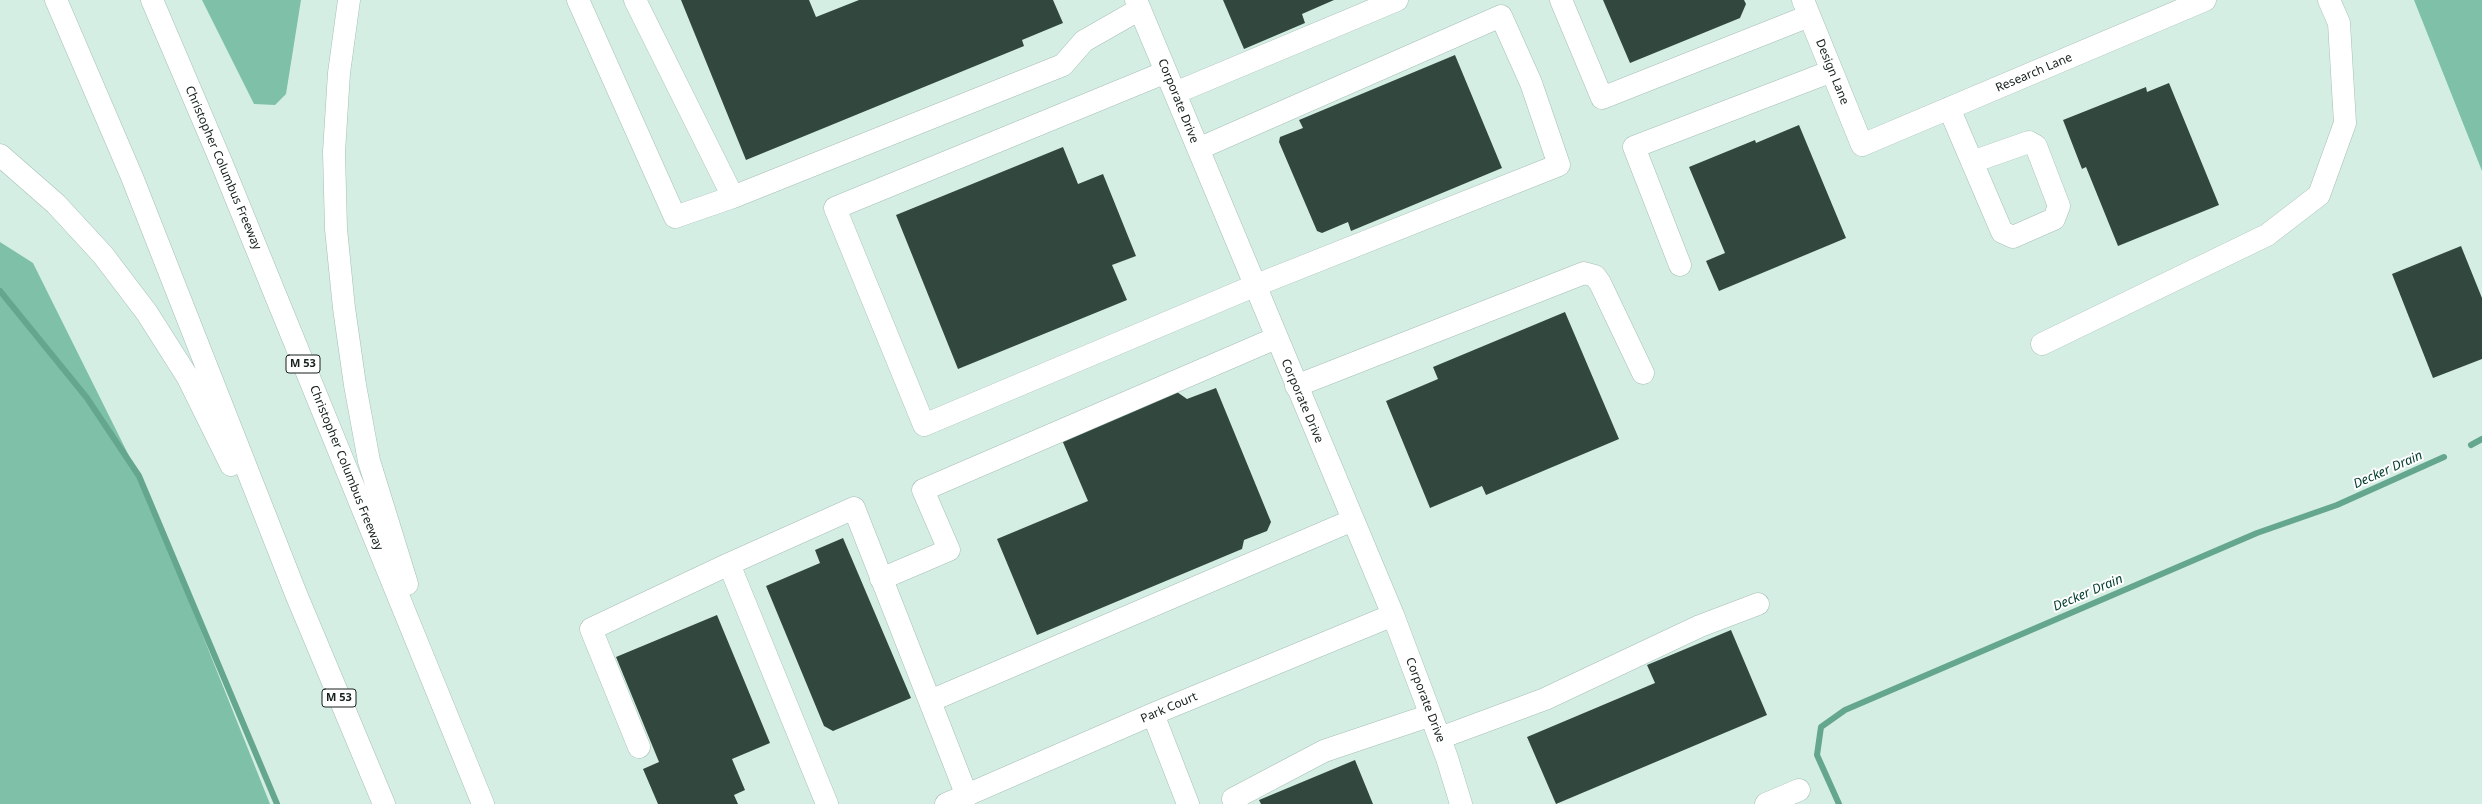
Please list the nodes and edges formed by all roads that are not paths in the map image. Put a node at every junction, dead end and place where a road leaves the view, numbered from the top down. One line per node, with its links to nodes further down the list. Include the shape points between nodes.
1 (56, 0): 30 (main road, M 53, via 132,177)
2 (152, 0): 36 (main road, Christopher Columbus Freeway / M 53, via 222,164)
3 (349, 0): 36 (main road, via 338,80 334,152 336,229 353,377 369,461)
4 (578, 0): 20 (main road, via 675,217)
5 (635, 0): 20 (main road)
6 (1398, 0): 14 (main road)
7 (1561, 0): 11 (main road, via 1602,98)
8 (2205, 0): 15 (main road, Research Lane)
9 (2329, 0): 24 (main road, via 2339,23 2345,123 2319,195 2267,235)
10 (1138, 4): 13 (main road, Corporate Drive); 20 (main road, via 1084,41 1063,65)
11 (1806, 8): 12 (main road, Design Lane)
12 (1832, 71): 16 (main road, Design Lane); 21 (main road, via 1634,147)
13 (1166, 72): 14 (main road, Corporate Drive); 22 (main road, via 835,208 924,425)
14 (1175, 93): 17 (main road, Corporate Drive)
15 (1949, 108): 16 (main road, Research Lane); 19 (main road)
16 (1862, 145)
17 (1198, 149): 22 (main road, Corporate Drive); 22 (main road, via 1501,16 1531,83 1559,164)
18 (0, 155): 30 (main road, via 56,204 103,255 147,313 187,376)
19 (1972, 162): 19 (main road, via 2002,232 2013,237 2054,219 2059,206 2036,146 2029,142)
20 (733, 197)
21 (1680, 264)
22 (1254, 286): 23 (main road, Corporate Drive)
23 (1276, 338): 26 (main road, Corporate Drive); 29 (main road, via 923,490 949,550)
24 (2042, 344)
25 (1643, 373): 26 (main road, via 1600,282 1595,276 1584,273)
26 (1296, 386): 27 (main road, Corporate Drive)
27 (1353, 520): 32 (main road, Corporate Drive); 33 (main road)
28 (729, 564): 29 (main road, via 854,508); 38 (main road, via 592,630); 43 (main road)
29 (881, 579): 33 (main road)
30 (296, 594): 41 (main road, M 53)
31 (1758, 604): 37 (main road, via 1700,626 1545,700)
32 (1393, 615): 34 (main road, Park Court); 35 (main road, Corporate Drive)
33 (930, 701): 40 (main road)
34 (1153, 714): 40 (main road, Park Court); 45 (main road)
35 (1431, 715): 37 (main road, Corporate Drive); 46 (main road, via 1324,751 1233,799)
36 (452, 729): 42 (main road, Christopher Columbus Freeway / M 53)
37 (1440, 738): 47 (main road, Corporate Drive)
38 (639, 747)
39 (1799, 790): 48 (main road)
40 (967, 796): 44 (main road, Park Court)
41 (384, 804)
42 (483, 804)
43 (827, 804)
44 (946, 804)
45 (1188, 804)
46 (1235, 804)
47 (1461, 804)
48 (1766, 804)

